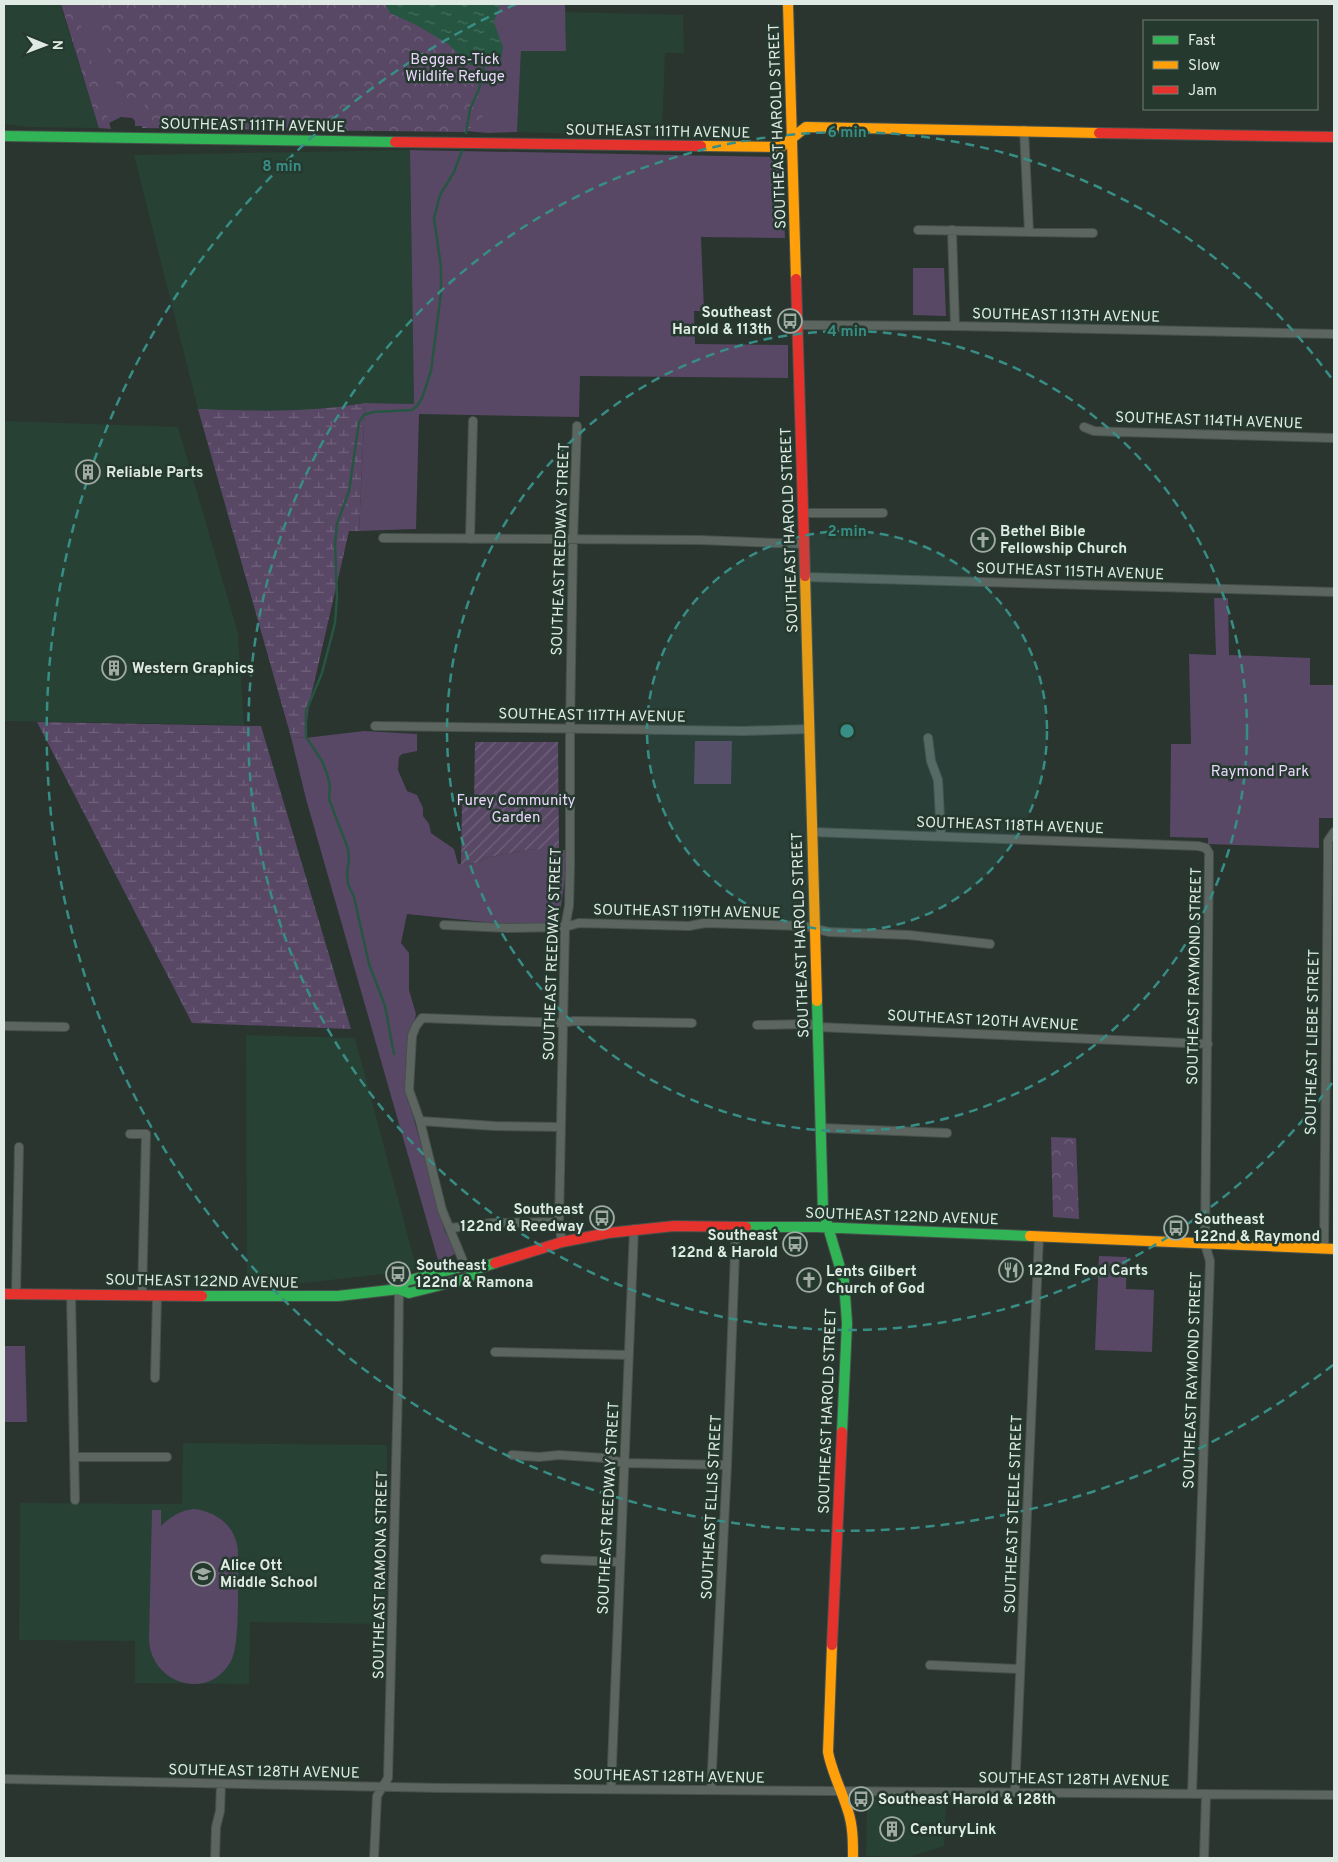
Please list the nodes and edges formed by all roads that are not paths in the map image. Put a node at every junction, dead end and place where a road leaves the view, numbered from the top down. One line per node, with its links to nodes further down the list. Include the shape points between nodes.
1 (788, 4): 4 (street, SOUTHEAST HAROLD STREET)
2 (1024, 130): 4 (street, SOUTHEAST 111TH AVENUE, via 806,127); 5 (street, SOUTHEAST 111TH AVENUE); 8 (street)
3 (4, 136): 4 (street, SOUTHEAST 111TH AVENUE, via 781,147)
4 (793, 137): 10 (street, SOUTHEAST HAROLD STREET)
5 (1334, 137)
6 (918, 230): 7 (street)
7 (952, 230): 8 (street); 11 (street)
8 (1028, 232): 9 (street)
9 (1093, 232)
10 (798, 325): 11 (street, SOUTHEAST 113TH AVENUE); 17 (street, SOUTHEAST HAROLD STREET)
11 (955, 326): 12 (street, SOUTHEAST 113TH AVENUE)
12 (1334, 334)
13 (473, 421): 20 (street)
14 (578, 426): 21 (street, SOUTHEAST REEDWAY STREET)
15 (1084, 427): 16 (street, SOUTHEAST 114TH AVENUE, via 1094,431)
16 (1334, 438)
17 (803, 513): 18 (street); 22 (street, SOUTHEAST HAROLD STREET)
18 (883, 513)
19 (383, 538): 20 (street)
20 (470, 539): 21 (street)
21 (573, 540): 22 (street); 26 (street, SOUTHEAST REEDWAY STREET)
22 (804, 544): 23 (street, SOUTHEAST HAROLD STREET)
23 (805, 577): 24 (street, SOUTHEAST 115TH AVENUE); 27 (street, SOUTHEAST HAROLD STREET)
24 (1334, 592)
25 (375, 726): 26 (street, SOUTHEAST 117TH AVENUE)
26 (570, 728): 27 (street, SOUTHEAST 117TH AVENUE); 34 (street, SOUTHEAST REEDWAY STREET, via 569,906)
27 (810, 729): 29 (street, SOUTHEAST HAROLD STREET)
28 (928, 738): 31 (street, via 938,780)
29 (812, 832): 31 (street, SOUTHEAST 118TH AVENUE); 35 (street, SOUTHEAST HAROLD STREET)
30 (1332, 834): 58 (street, SOUTHEAST LIEBE STREET, via 1328,841)
31 (941, 836): 32 (street, SOUTHEAST 118TH AVENUE)
32 (1206, 848): 43 (street, SOUTHEAST RAYMOND STREET, via 1209,853)
33 (444, 925): 34 (street, SOUTHEAST 119TH AVENUE)
34 (565, 927): 35 (street, SOUTHEAST 119TH AVENUE, via 579,924 689,926 705,923); 37 (street, SOUTHEAST REEDWAY STREET)
35 (815, 929): 36 (street, SOUTHEAST 119TH AVENUE); 42 (street, SOUTHEAST HAROLD STREET)
36 (990, 944)
37 (562, 1023): 38 (street, via 574,1020); 44 (street, via 422,1018 412,1036 409,1090); 45 (street, SOUTHEAST REEDWAY STREET)
38 (692, 1023)
39 (757, 1024): 42 (street, SOUTHEAST 120TH AVENUE, via 809,1024)
40 (4, 1026): 41 (street)
41 (64, 1027)
42 (818, 1027): 43 (street, SOUTHEAST 120TH AVENUE); 46 (street, SOUTHEAST HAROLD STREET)
43 (1208, 1044): 57 (street, SOUTHEAST RAYMOND STREET)
44 (420, 1121): 45 (street); 53 (street, via 442,1210)
45 (561, 1127): 50 (street, SOUTHEAST REEDWAY STREET)
46 (821, 1128): 47 (street); 52 (street, SOUTHEAST HAROLD STREET, via 823,1210)
47 (947, 1133)
48 (130, 1134): 64 (street, via 146,1134)
49 (19, 1147): 62 (street)
50 (559, 1222): 53 (street, via 492,1223); 56 (street, SOUTHEAST REEDWAY STREET)
51 (736, 1226): 52 (street, SOUTHEAST 122ND AVENUE); 54 (street, SOUTHEAST 122ND AVENUE); 73 (street, SOUTHEAST ELLIS STREET)
52 (828, 1227): 55 (street, SOUTHEAST 122ND AVENUE); 84 (street, SOUTHEAST HAROLD STREET, via 844,1281 847,1304 827,1727 829,1760)
53 (450, 1228): 59 (street)
54 (634, 1229): 56 (street, SOUTHEAST 122ND AVENUE); 67 (street, SOUTHEAST REEDWAY STREET)
55 (1039, 1236): 57 (street, SOUTHEAST 122ND AVENUE); 78 (street, SOUTHEAST STEELE STREET)
56 (562, 1242): 59 (street, SOUTHEAST 122ND AVENUE)
57 (1205, 1244): 58 (street, SOUTHEAST 122ND AVENUE); 86 (street, SOUTHEAST RAYMOND STREET, via 1210,1262)
58 (1329, 1249)
59 (470, 1268): 60 (street, SOUTHEAST 122ND AVENUE, via 470,1278 409,1293)
60 (399, 1289): 65 (street, SOUTHEAST 122ND AVENUE, via 324,1297); 81 (street, SOUTHEAST RAMONA STREET, via 389,1768)
61 (4, 1294): 62 (street, SOUTHEAST 122ND AVENUE)
62 (16, 1294): 63 (street, SOUTHEAST 122ND AVENUE)
63 (71, 1295): 64 (street, SOUTHEAST 122ND AVENUE); 70 (street)
64 (142, 1296): 65 (street, SOUTHEAST 122ND AVENUE)
65 (157, 1296): 68 (street)
66 (495, 1352): 67 (street)
67 (629, 1355): 72 (street, SOUTHEAST REEDWAY STREET)
68 (155, 1378)
69 (512, 1455): 72 (street, via 604,1458)
70 (74, 1457): 71 (street); 74 (street)
71 (167, 1457)
72 (624, 1462): 73 (street); 76 (street, SOUTHEAST REEDWAY STREET)
73 (727, 1465): 83 (street, SOUTHEAST ELLIS STREET)
74 (75, 1500)
75 (545, 1558): 76 (street)
76 (620, 1562): 82 (street, SOUTHEAST REEDWAY STREET)
77 (930, 1665): 78 (street)
78 (1020, 1669): 85 (street, SOUTHEAST STEELE STREET)
79 (4, 1779): 80 (street, SOUTHEAST 128TH AVENUE)
80 (220, 1784): 81 (street, SOUTHEAST 128TH AVENUE); 89 (street)
81 (383, 1787): 82 (street, SOUTHEAST 128TH AVENUE); 90 (street, SOUTHEAST RAMONA STREET, via 377,1796)
82 (611, 1789): 83 (street, SOUTHEAST 128TH AVENUE)
83 (711, 1790): 84 (street, SOUTHEAST 128TH AVENUE)
84 (840, 1791): 85 (street, SOUTHEAST 128TH AVENUE); 91 (street, SOUTHEAST HAROLD STREET, via 851,1823)
85 (1016, 1792): 86 (street, SOUTHEAST 128TH AVENUE)
86 (1192, 1794): 87 (street, SOUTHEAST 128TH AVENUE)
87 (1206, 1795): 88 (street, SOUTHEAST 128TH AVENUE); 92 (street)
88 (1334, 1795)
89 (215, 1858)
90 (374, 1858)
91 (853, 1858)
92 (1204, 1858)

